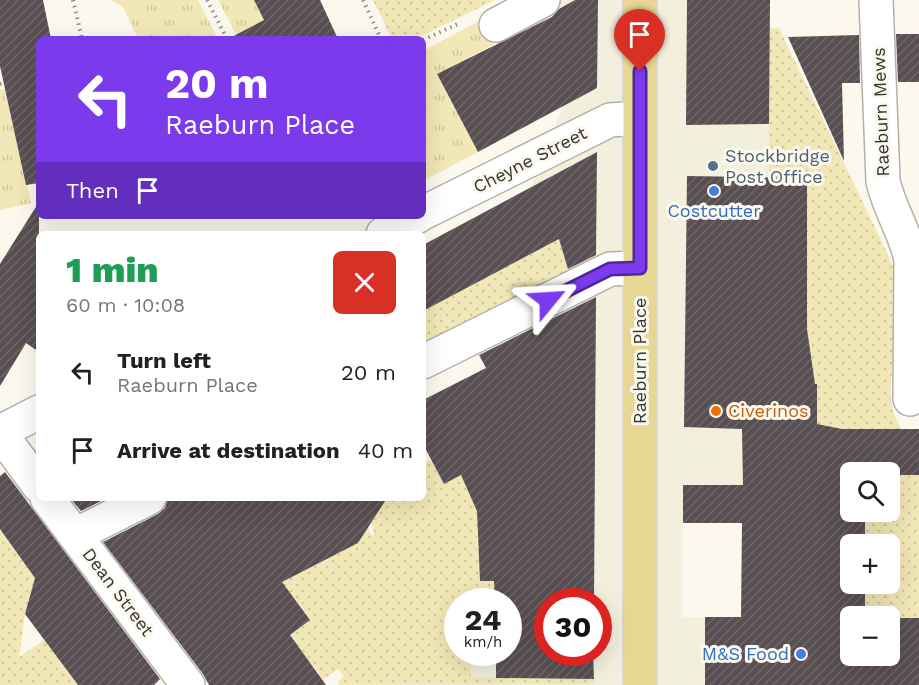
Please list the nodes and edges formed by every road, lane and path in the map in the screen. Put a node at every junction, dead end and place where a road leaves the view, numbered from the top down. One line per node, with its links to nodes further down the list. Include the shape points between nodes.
1 (74, 0): 8 (path)
2 (207, 0): 9 (path)
3 (363, 0): 10 (path)
4 (543, 0): 7 (street)
5 (640, 0): 11 (main road, Raeburn Place)
6 (876, 0): 17 (street, Raeburn Mews, via 883,181 911,260)
7 (496, 25)
8 (81, 36)
9 (225, 36)
10 (380, 36)
11 (640, 118): 12 (street, Cheyne Street, via 610,120); 15 (main road, Raeburn Place)
12 (426, 212)
13 (412, 219): 14 (street)
14 (388, 231)
15 (640, 268): 16 (street, via 610,269); 25 (main road, Raeburn Place)
16 (426, 361)
17 (910, 399)
18 (36, 414): 19 (street)
19 (0, 433): 20 (street)
20 (36, 482)
21 (49, 501): 23 (street, Dean Street)
22 (143, 501): 23 (street)
23 (75, 535): 24 (street, Dean Street)
24 (188, 685)
25 (640, 685)

